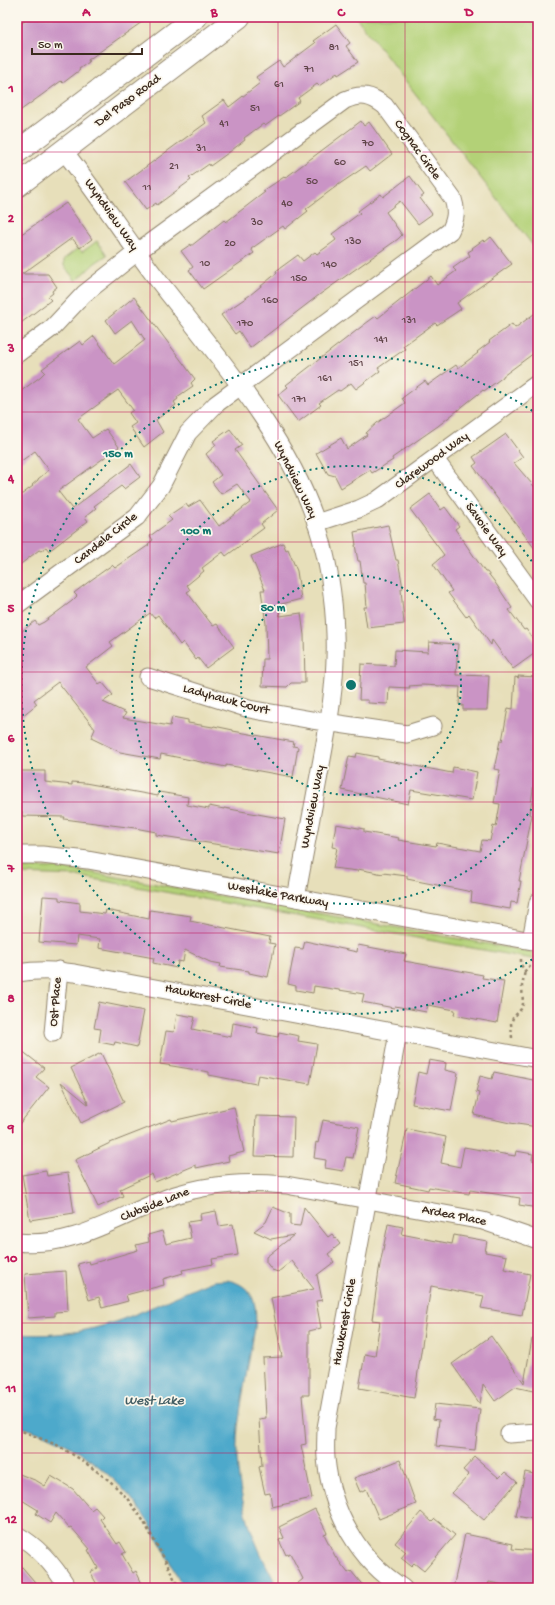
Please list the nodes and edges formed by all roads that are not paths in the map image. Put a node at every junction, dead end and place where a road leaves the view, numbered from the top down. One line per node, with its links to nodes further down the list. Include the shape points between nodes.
1 (196, 17): 4 (street, Del Paso Road)
2 (239, 17): 3 (street, Del Paso Road)
3 (63, 150): 5 (street, via 49,148); 6 (street, Del Paso Road); 7 (street, Wyndview Way)
4 (17, 152)
5 (17, 170)
6 (17, 186)
7 (137, 252): 8 (street, via 84,294 52,328); 10 (street, Wyndview Way); 10 (street, Cognac Circle, via 345,100 356,95 368,96 385,106 452,199 456,208 455,221 450,231)
8 (17, 354)
9 (538, 383): 11 (street, Clarewood Way)
10 (239, 386): 12 (street, Wyndview Way, via 276,439 304,490); 14 (street, Candela Circle, via 216,404 188,433 161,486 137,517)
11 (435, 459): 12 (street, Clarewood Way, via 376,501); 13 (street, Savoie Way)
12 (316, 523): 16 (street, Wyndview Way, via 332,590 335,634 335,669)
13 (538, 601)
14 (17, 605)
15 (148, 677): 16 (street, Ladyhawk Court, via 249,709)
16 (329, 722): 17 (street, Ladyhawk Court, via 407,734); 19 (street, Wyndview Way)
17 (433, 726)
18 (17, 855): 19 (street, Westlake Parkway, via 88,860)
19 (296, 898): 21 (street, Westlake Parkway)
20 (538, 902): 21 (street)
21 (534, 941)
22 (58, 970): 23 (street, Hawkcrest Circle); 24 (street, Ost Place); 25 (street, Hawkcrest Circle)
23 (17, 973)
24 (53, 1033)
25 (398, 1033): 26 (street, Hawkcrest Circle); 27 (street, Hawkcrest Circle)
26 (538, 1059)
27 (368, 1199): 28 (street, Ardea Place, via 483,1221); 29 (street, Clubside Lane, via 286,1185 229,1183 173,1196 74,1237 54,1242); 34 (street, Hawkcrest Circle, via 326,1428 326,1457 336,1506 349,1532 376,1567)
28 (538, 1240)
29 (17, 1242)
30 (538, 1432): 31 (street)
31 (509, 1434)
32 (17, 1535): 33 (street, via 45,1557)
33 (68, 1588)
34 (403, 1588)

